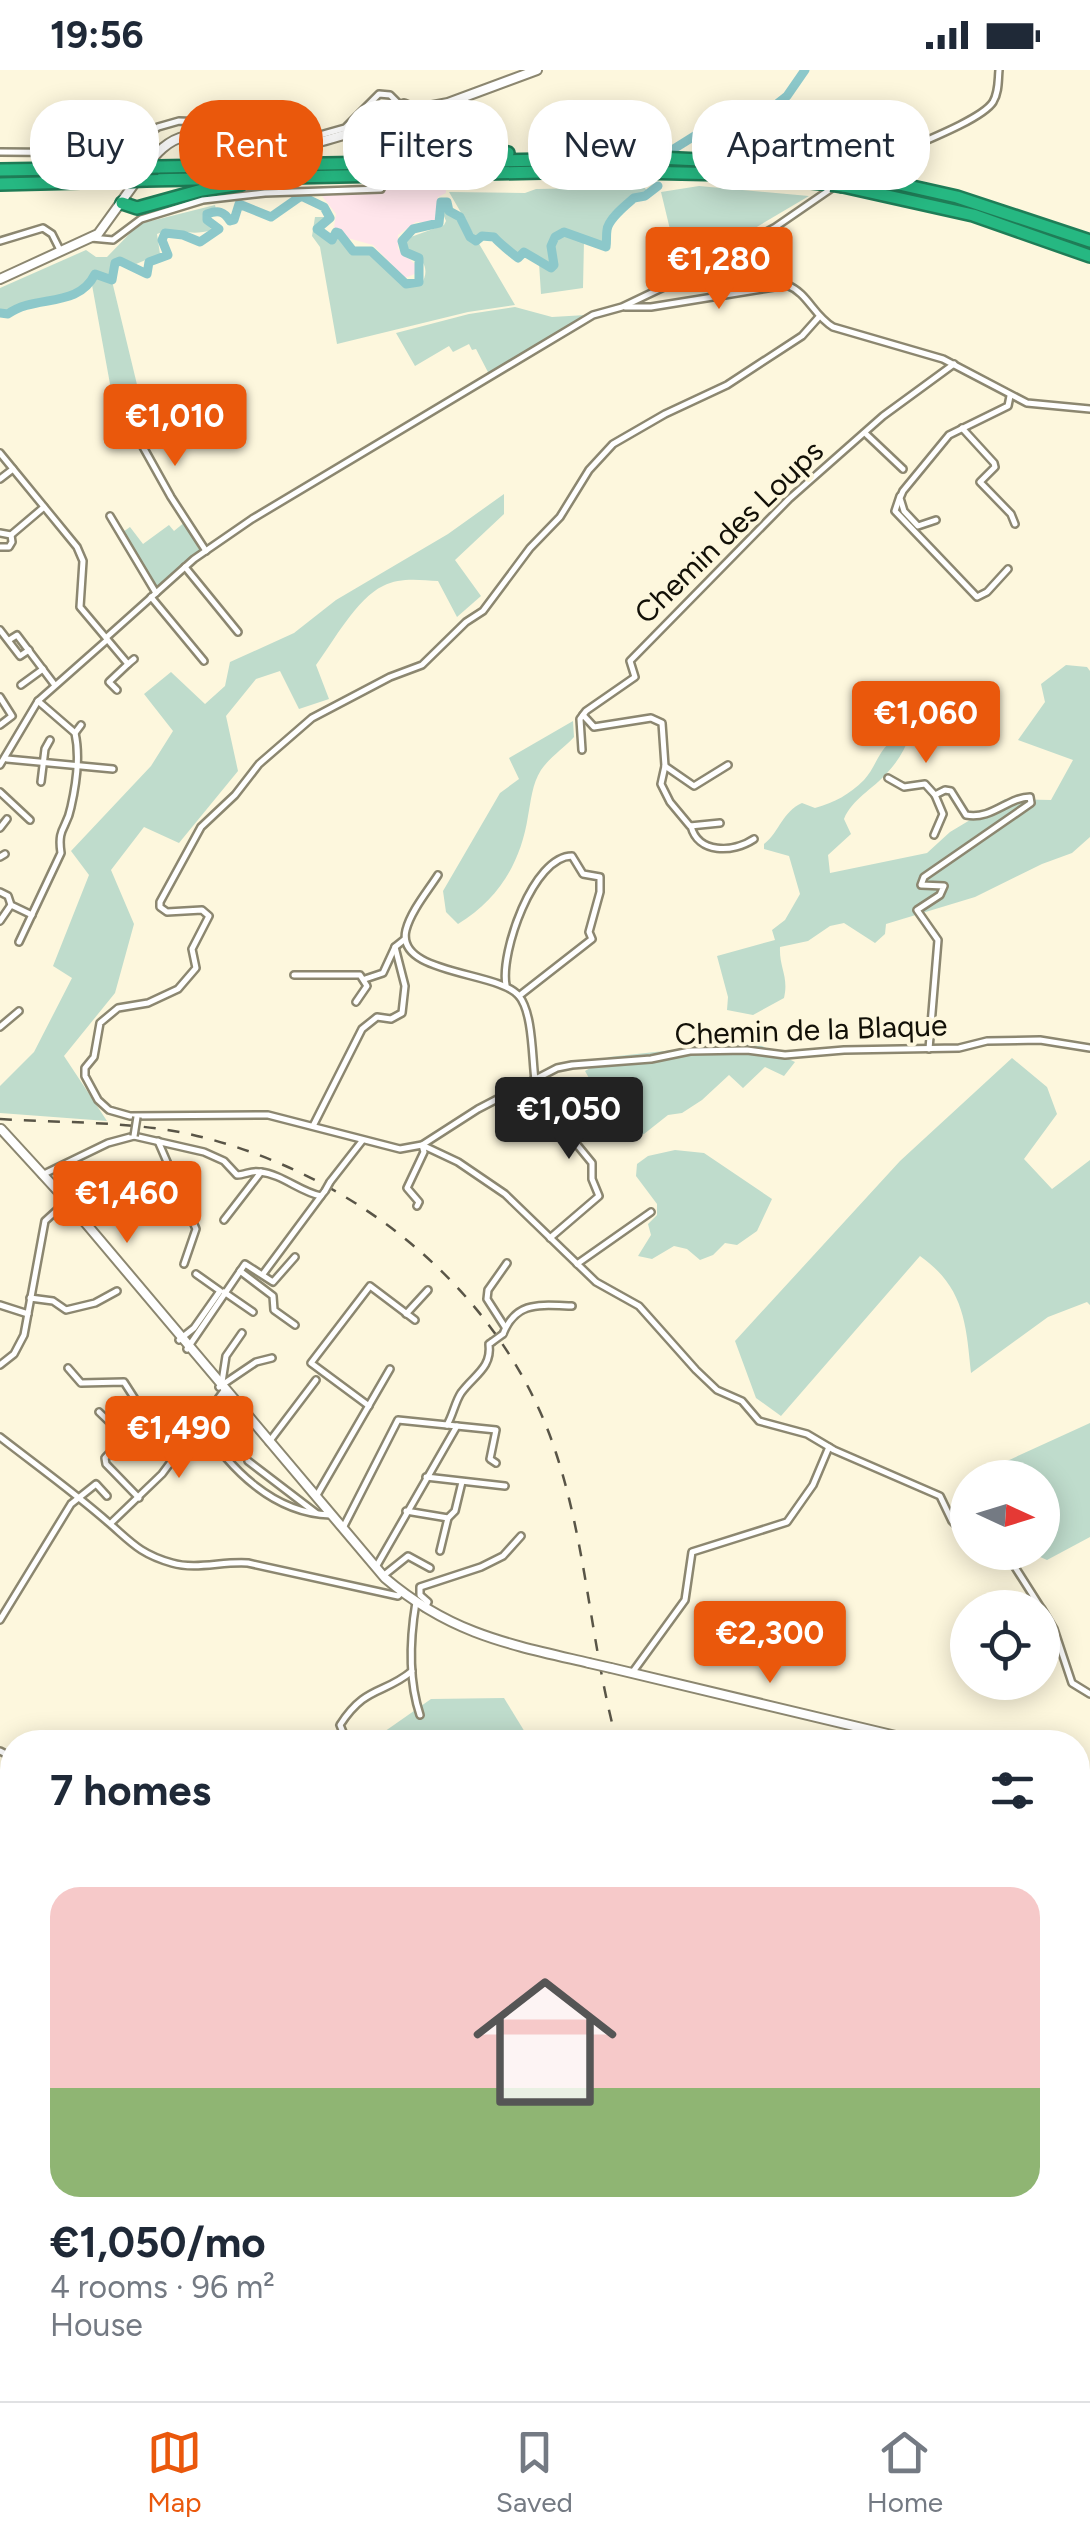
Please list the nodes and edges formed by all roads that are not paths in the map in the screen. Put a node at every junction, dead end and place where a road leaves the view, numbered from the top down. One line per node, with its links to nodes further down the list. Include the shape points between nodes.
1 (537, 70): 3 (main road)
2 (999, 70): 26 (street, via 990,106 869,165 774,228)
3 (456, 100)
4 (343, 129): 6 (street, via 279,138 179,121 124,153)
5 (343, 134): 19 (main road, via 294,146 207,133 180,138 158,152)
6 (0, 152)
7 (528, 160): 12 (highway, bridge)
8 (672, 165): 9 (highway)
9 (679, 165): 10 (highway); 11 (highway)
10 (692, 165)
11 (692, 166)
12 (0, 170)
13 (343, 176): 15 (highway, bridge)
14 (343, 178): 19 (highway, via 242,184 137,208)
15 (0, 184)
16 (361, 190): 20 (street, via 220,197 152,214 108,242)
17 (881, 190): 24 (highway)
18 (911, 190): 22 (highway, via 957,197)
19 (125, 200): 20 (main road)
20 (91, 238): 23 (main road)
21 (0, 241): 23 (street, via 43,228)
22 (1090, 241)
23 (61, 253): 25 (main road)
24 (1090, 256)
25 (0, 279)
26 (636, 304): 27 (street, via 787,285 799,290); 46 (street, via 593,315)
27 (818, 318): 28 (street); 103 (street, via 727,386 614,444 483,611 414,670 312,718 201,826 160,902 167,912 202,910 210,916 192,949 196,968 178,989 111,1012 100,1022 94,1057 85,1068 109,1110)
28 (954, 364): 29 (street); 33 (street, Chemin des Loups)
29 (1010, 396): 31 (street); 32 (street, via 1008,406)
30 (118, 402): 46 (street)
31 (1090, 410)
32 (962, 428): 38 (street); 42 (street, via 994,463 982,486)
33 (864, 432): 36 (street); 60 (street, Chemin des Loups, via 630,660 636,677)
34 (0, 454): 35 (street)
35 (13, 469): 37 (street); 39 (street)
36 (903, 469)
37 (0, 479)
38 (902, 494): 41 (street, via 904,511 918,526); 48 (street, via 895,511 977,596)
39 (44, 507): 44 (street); 52 (street, via 77,547 80,607)
40 (110, 516): 49 (street)
41 (936, 520)
42 (1015, 524)
43 (0, 533): 44 (street)
44 (11, 535): 45 (street, via 9,547)
45 (0, 547)
46 (206, 551): 47 (street)
47 (185, 567): 49 (street); 51 (street)
48 (1008, 569)
49 (153, 595): 52 (street); 53 (street)
50 (0, 630): 54 (street, via 20,656 29,650)
51 (238, 632)
52 (105, 638): 55 (street); 57 (street, via 131,661 109,682)
53 (204, 660)
54 (43, 669): 55 (street); 56 (street)
55 (54, 684): 59 (street)
56 (21, 685)
57 (117, 690)
58 (0, 697): 61 (street, via 12,716)
59 (38, 700): 63 (street); 66 (street)
60 (584, 714): 65 (street); 71 (street, via 594,727 651,718 662,723)
61 (0, 724)
62 (81, 725): 63 (street)
63 (75, 733): 70 (street)
64 (50, 740): 67 (street)
65 (582, 750)
66 (6, 758): 67 (street); 68 (street)
67 (43, 764): 70 (street); 74 (street)
68 (0, 765)
69 (728, 765): 71 (street, via 694,786)
70 (76, 766): 72 (street); 87 (street, via 71,810 58,837 61,853)
71 (665, 766): 80 (street, via 660,784)
72 (113, 769)
73 (888, 778): 76 (street, via 904,786 925,784)
74 (41, 782)
75 (0, 792): 78 (street)
76 (935, 795): 82 (street, via 943,814); 100 (street, via 951,792 966,816 978,818 1020,797 1031,802 920,885 944,886 917,910 938,940)
77 (7, 820): 81 (street)
78 (30, 820)
79 (720, 824): 80 (street)
80 (691, 826): 83 (street, via 698,841 712,848 730,850)
81 (0, 828)
82 (934, 835)
83 (754, 840)
84 (438, 876): 89 (street)
85 (0, 892): 86 (street)
86 (11, 905): 87 (street); 88 (street)
87 (32, 914): 90 (street)
88 (0, 920)
89 (405, 939): 91 (street); 94 (street, via 428,962)
90 (20, 942)
91 (395, 947): 93 (street, via 383,973); 104 (street, via 405,986 402,1013 377,1017 362,1029)
92 (294, 975): 93 (street)
93 (366, 979): 96 (street)
94 (506, 985): 95 (street); 95 (street, via 507,955 531,887 554,863 572,856 583,874 600,877 592,939)
95 (519, 996): 101 (street, via 528,1013)
96 (356, 1002)
97 (19, 1011): 98 (street)
98 (0, 1027)
99 (1090, 1048): 100 (street, Chemin de la Blaque, via 1040,1040)
100 (929, 1049): 101 (street, Chemin de la Blaque, via 690,1051 572,1065)
101 (535, 1081): 102 (street, Chemin de la Blaque)
102 (528, 1085): 109 (street, Chemin de la Blaque); 117 (street, via 592,1162 600,1196)
103 (137, 1116): 104 (street, via 268,1115); 106 (street, bridge)
104 (313, 1126): 107 (street)
105 (0, 1129): 111 (main road)
106 (134, 1136): 108 (street); 111 (street)
107 (362, 1140): 109 (street, via 400,1149); 112 (street, bridge)
108 (158, 1141): 110 (street, via 204,1152 236,1175); 120 (street, via 196,1229)
109 (422, 1146): 114 (street, via 407,1188); 117 (street, via 504,1194)
110 (260, 1172): 112 (street); 116 (street)
111 (41, 1175): 113 (main road)
112 (323, 1194): 124 (street)
113 (65, 1203): 128 (street, via 41,1230); 138 (main road)
114 (416, 1206)
115 (651, 1212): 121 (street)
116 (224, 1220)
117 (550, 1238): 121 (street)
118 (295, 1257): 124 (street, via 273,1282)
119 (508, 1263): 136 (street, via 486,1299)
120 (184, 1264)
121 (577, 1264): 152 (street, via 639,1306 696,1370 759,1421)
122 (240, 1271): 124 (street, via 244,1264); 127 (street); 135 (street, via 273,1296 274,1310)
123 (196, 1274): 138 (street, via 220,1291)
124 (262, 1275)
125 (428, 1290): 133 (street)
126 (118, 1291): 128 (street, via 66,1310)
127 (224, 1292): 131 (street); 138 (street)
128 (30, 1298): 132 (street)
129 (0, 1306): 132 (street)
130 (572, 1306): 136 (street, via 534,1305 514,1314)
131 (252, 1312)
132 (28, 1314): 140 (street, via 20,1346)
133 (406, 1314): 134 (street); 145 (street, via 370,1286 311,1363)
134 (415, 1320)
135 (295, 1325)
136 (504, 1330): 148 (street, bridge, via 489,1344 488,1365 458,1396)
137 (242, 1332): 144 (street, via 226,1356)
138 (184, 1343): 144 (main road)
139 (272, 1358): 144 (street, via 256,1362)
140 (0, 1364)
141 (68, 1368): 153 (street, via 81,1383 124,1382)
142 (390, 1370): 145 (street)
143 (316, 1380): 151 (street)
144 (224, 1390): 147 (street); 151 (main road)
145 (369, 1406): 161 (street)
146 (100, 1412): 160 (street, via 122,1434 106,1464)
147 (201, 1424): 153 (street); 164 (street, via 239,1474 298,1510)
148 (447, 1425): 149 (street); 169 (street, via 398,1420)
149 (456, 1426): 155 (street, via 496,1430 490,1459); 156 (street)
150 (0, 1437): 162 (street)
151 (269, 1443): 161 (main road)
152 (828, 1447): 166 (street, via 940,1496); 180 (street, via 813,1485 787,1522 692,1552 686,1600)
153 (174, 1460): 160 (street)
154 (248, 1461): 164 (street)
155 (496, 1463)
156 (426, 1477): 157 (street); 163 (street)
157 (462, 1482): 158 (street); 167 (street)
158 (505, 1486)
159 (108, 1496): 162 (street, via 96,1484)
160 (140, 1498): 168 (street)
161 (316, 1498): 165 (main road)
162 (79, 1500): 168 (street); 177 (street, via 70,1504)
163 (406, 1511): 167 (street); 172 (street)
164 (318, 1514): 165 (street)
165 (330, 1515): 169 (main road)
166 (950, 1516)
167 (448, 1518): 171 (street)
168 (111, 1523): 175 (street, via 132,1546 170,1563 248,1564)
169 (342, 1529): 172 (main road)
170 (521, 1536): 176 (street, via 503,1556 420,1586 428,1602)
171 (440, 1551)
172 (376, 1568): 174 (main road)
173 (430, 1568): 174 (street, via 408,1556)
174 (384, 1576): 175 (main road)
175 (402, 1592): 176 (main road)
176 (420, 1605): 179 (street); 180 (main road, bridge, via 473,1633)
177 (0, 1620)
178 (1060, 1646): 181 (street, via 1072,1683)
179 (412, 1670): 182 (street); 183 (street, via 352,1706)
180 (632, 1673): 184 (main road)
181 (1090, 1694)
182 (420, 1715)
183 (342, 1730)
184 (871, 1730)

